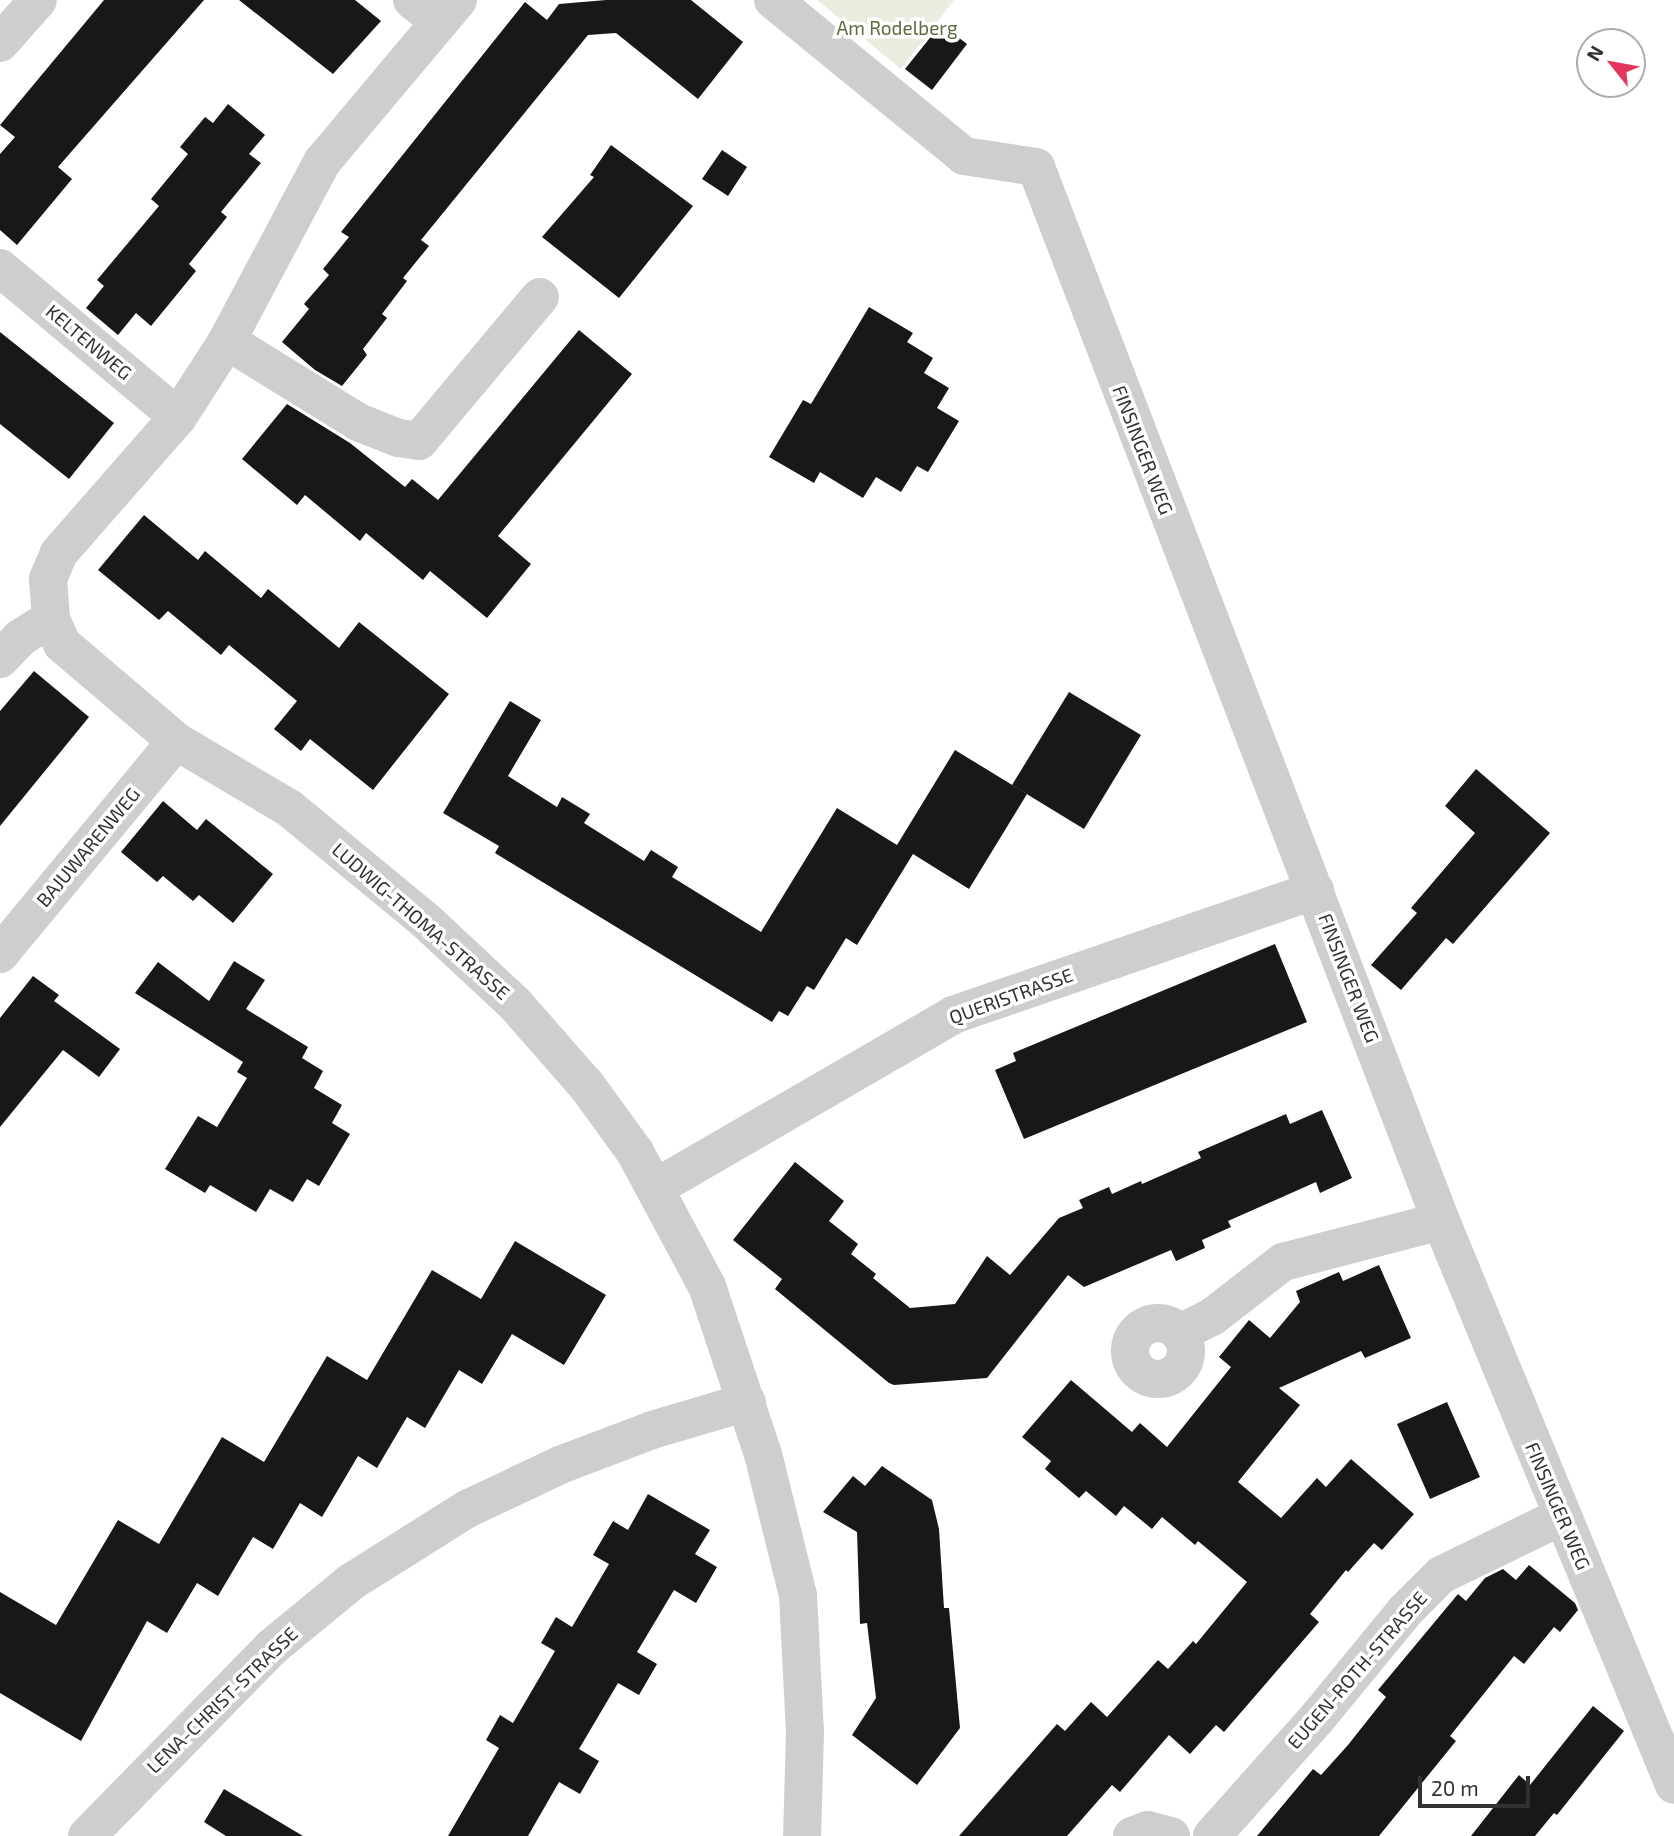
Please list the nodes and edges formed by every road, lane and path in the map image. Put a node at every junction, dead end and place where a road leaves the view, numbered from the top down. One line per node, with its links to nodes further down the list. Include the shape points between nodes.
1 (38, 0): 4 (street)
2 (773, 0): 12 (street, FINSINGER WEG, via 964,156 1036,167)
3 (436, 7): 7 (street, LUDWIG-THOMA-STRASSE, via 322,162)
4 (0, 43)
5 (0, 268): 8 (street, KELTENWEG)
6 (540, 297): 7 (street, via 419,441 358,422)
7 (227, 341): 8 (street, LUDWIG-THOMA-STRASSE)
8 (178, 417): 9 (street, LUDWIG-THOMA-STRASSE, via 59,554 48,579)
9 (51, 619): 10 (street, via 20,638); 11 (street, LUDWIG-THOMA-STRASSE, via 62,644)
10 (0, 659)
11 (176, 741): 13 (street, BAJUWARENWEG); 14 (street, LUDWIG-THOMA-STRASSE, via 289,808 425,920 516,1005 587,1086)
12 (1315, 890): 14 (street, QUERISTRASSE, via 953,1014); 15 (street, FINSINGER WEG)
13 (0, 954)
14 (655, 1188): 17 (street, LUDWIG-THOMA-STRASSE, via 707,1286)
15 (1441, 1221): 16 (street, via 1283,1262 1212,1317); 18 (street, FINSINGER WEG)
16 (1180, 1333)
17 (747, 1402): 20 (street, LENA-CHRIST-STRASSE, via 652,1430 561,1465 467,1509 351,1582 272,1647); 21 (street, LUDWIG-THOMA-STRASSE, via 797,1595 805,1731)
18 (1562, 1516): 19 (street, FINSINGER WEG); 24 (street, EUGEN-ROTH-STRASSE, via 1441,1575)
19 (1674, 1785)
20 (87, 1836)
21 (802, 1836)
22 (1132, 1836): 23 (street, via 1148,1830)
23 (1171, 1836)
24 (1212, 1836)

